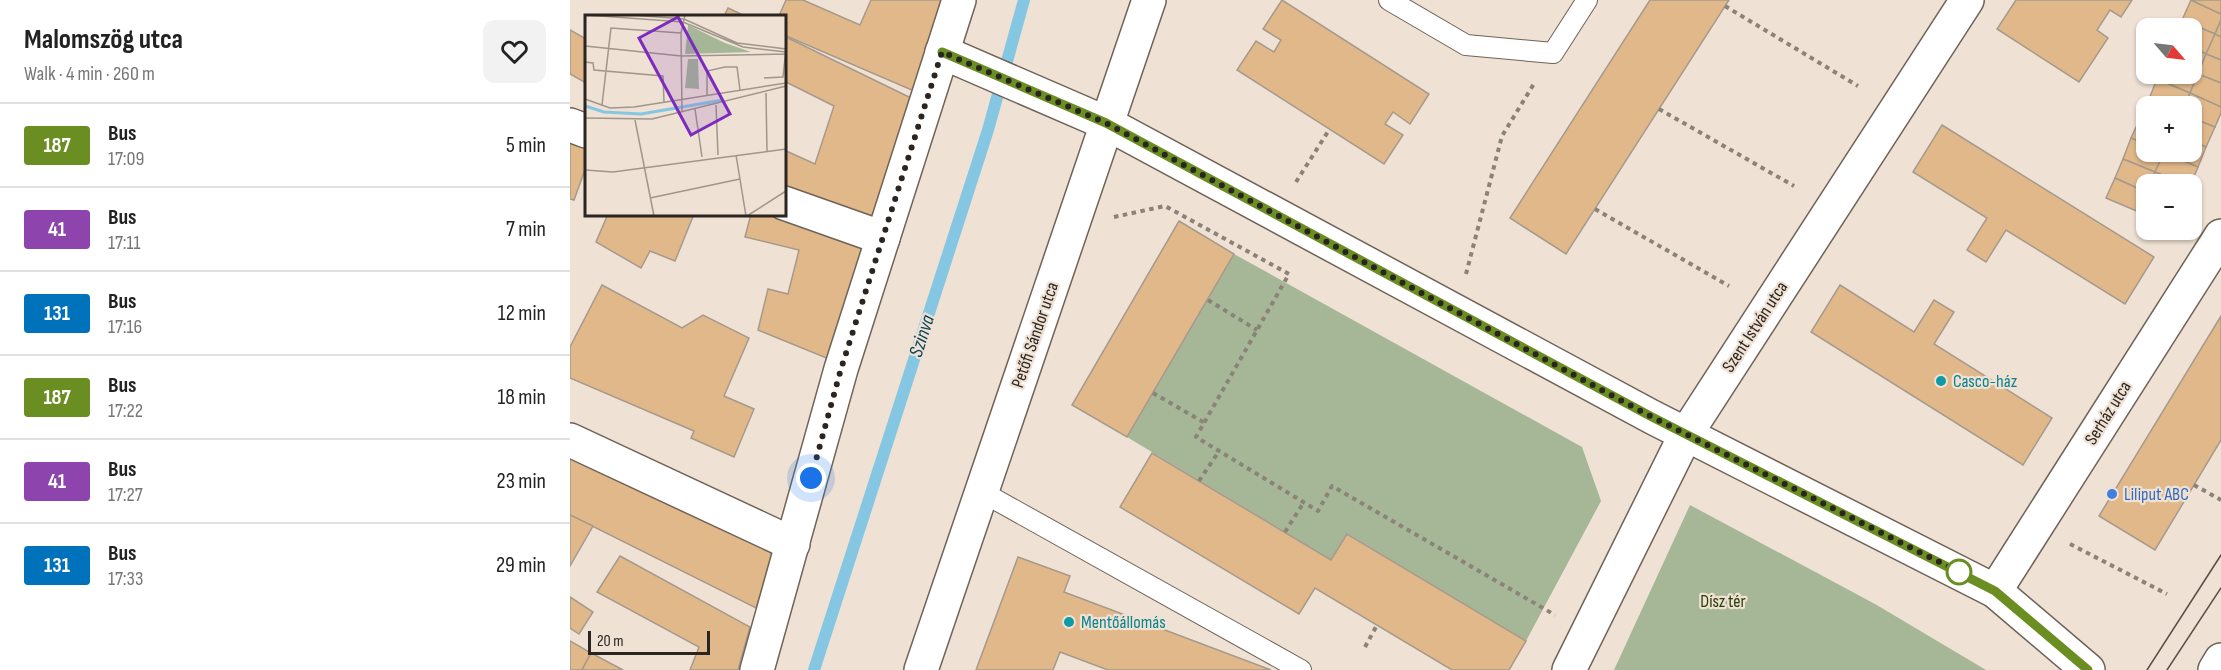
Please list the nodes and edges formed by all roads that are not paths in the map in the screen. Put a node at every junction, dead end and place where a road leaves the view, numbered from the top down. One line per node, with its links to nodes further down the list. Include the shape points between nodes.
1 (959, 0): 6 (street)
2 (1149, 0): 7 (street, Petőfi Sándor utca)
3 (1389, 0): 4 (lane, via 1466,45 1553,53)
4 (1587, 0)
5 (1966, 0): 13 (street, Szent István utca)
6 (942, 52): 7 (street); 12 (street)
7 (1106, 123): 13 (street); 15 (street, Petőfi Sándor utca)
8 (570, 125): 9 (street)
9 (585, 131)
10 (786, 204): 12 (street)
11 (2221, 236): 17 (street, Serház utca)
12 (883, 238): 16 (street, via 841,369)
13 (1686, 434): 17 (street); 22 (street, Szent István utca)
14 (570, 440): 16 (street)
15 (982, 492): 20 (street, Petőfi Sándor utca); 21 (lane)
16 (793, 544): 19 (street)
17 (1995, 591): 23 (street)
18 (2221, 660): 24 (street)
19 (757, 670)
20 (921, 670)
21 (1301, 670)
22 (1569, 670)
23 (2088, 670)
24 (2215, 670)

